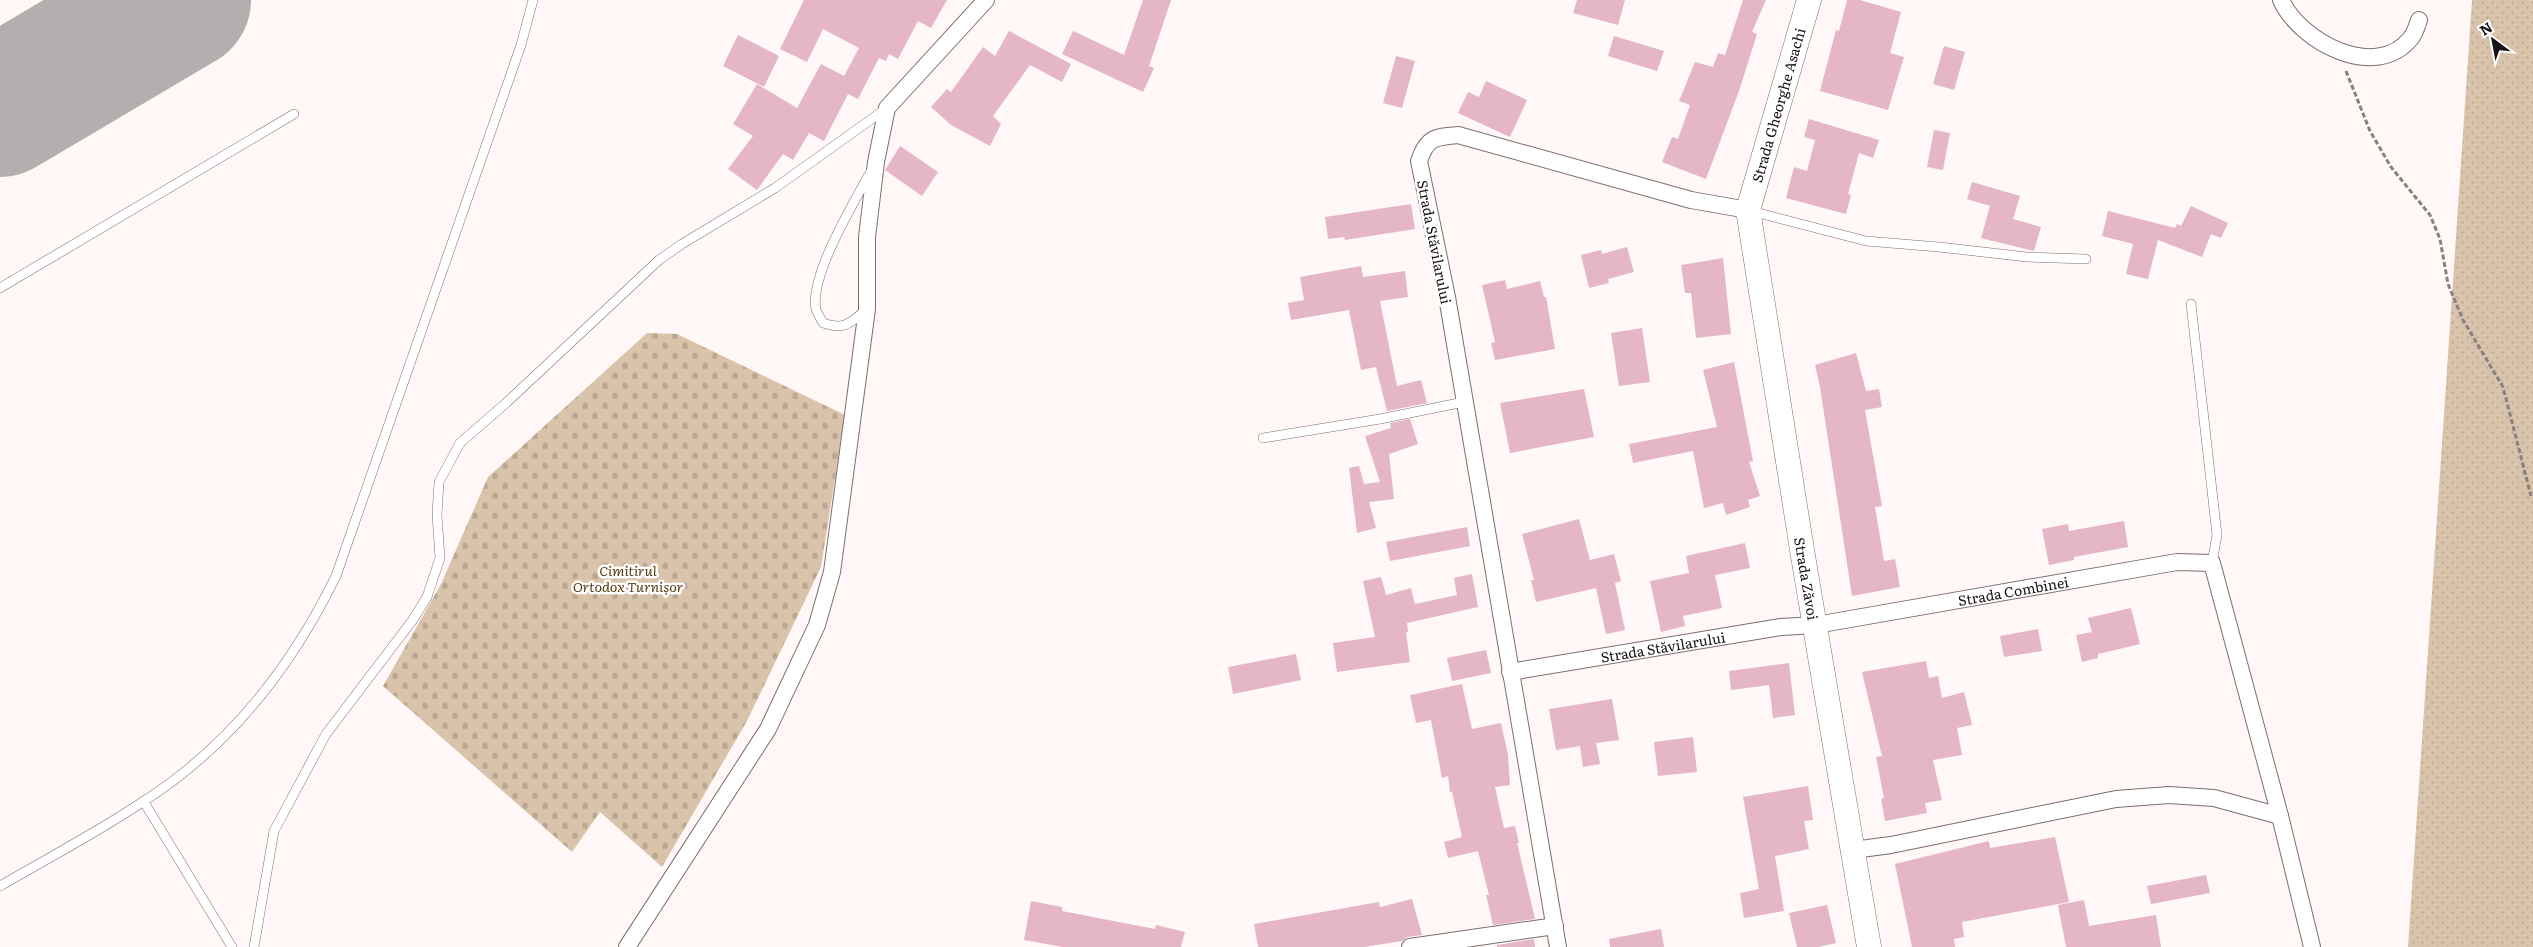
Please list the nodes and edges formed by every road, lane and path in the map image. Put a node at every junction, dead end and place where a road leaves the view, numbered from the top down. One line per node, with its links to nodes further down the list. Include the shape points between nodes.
1 (534, 0): 21 (lane, via 336,576 316,617 284,667 246,715 172,782)
2 (986, 0): 7 (street)
3 (1809, 0): 10 (street, Strada Gheorghe Asachi)
4 (2281, 0): 6 (street, via 2303,28)
5 (2419, 20): 6 (street, via 2412,37 2381,57 2363,58)
6 (2344, 53): 17 (path, via 2343,64 2370,131 2391,167 2430,215 2440,239 2448,284 2463,320 2503,386)
7 (887, 108): 9 (street); 27 (lane, via 775,188 659,260 460,443 439,482 440,558 427,598 326,734 274,831)
8 (294, 114): 12 (lane)
9 (876, 162): 14 (street, via 867,237); 14 (lane, via 841,228 819,279 816,308 823,323 837,328 849,324)
10 (1748, 210): 11 (lane, via 1866,241 2027,257); 15 (street, Strada Stăvilarului, via 1690,200 1458,135 1437,137 1424,146 1419,161 1447,297); 19 (street, Strada Zăvoi)
11 (2086, 259)
12 (0, 288)
13 (2191, 304): 18 (lane, via 2217,534)
14 (867, 309): 28 (street, via 832,572 817,626 768,729)
15 (1464, 402): 16 (lane); 20 (street, Strada Stăvilarului)
16 (1263, 438)
17 (2531, 496)
18 (2212, 563): 19 (street, Strada Combinei, via 2177,562); 22 (street)
19 (1816, 625): 20 (street, Strada Stăvilarului, via 1781,627); 23 (street, Strada Zăvoi)
20 (1510, 672): 25 (street, Strada Stăvilarului)
21 (144, 802): 24 (lane); 26 (lane)
22 (2280, 816): 23 (street, via 2214,798 2152,796 2116,799); 32 (street)
23 (1853, 850): 31 (street, Strada Zăvoi)
24 (0, 886)
25 (1555, 926): 29 (street); 30 (street, Strada Stăvilarului)
26 (232, 947)
27 (254, 947)
28 (627, 947)
29 (1410, 947)
30 (1558, 947)
31 (1870, 947)
32 (2312, 947)

